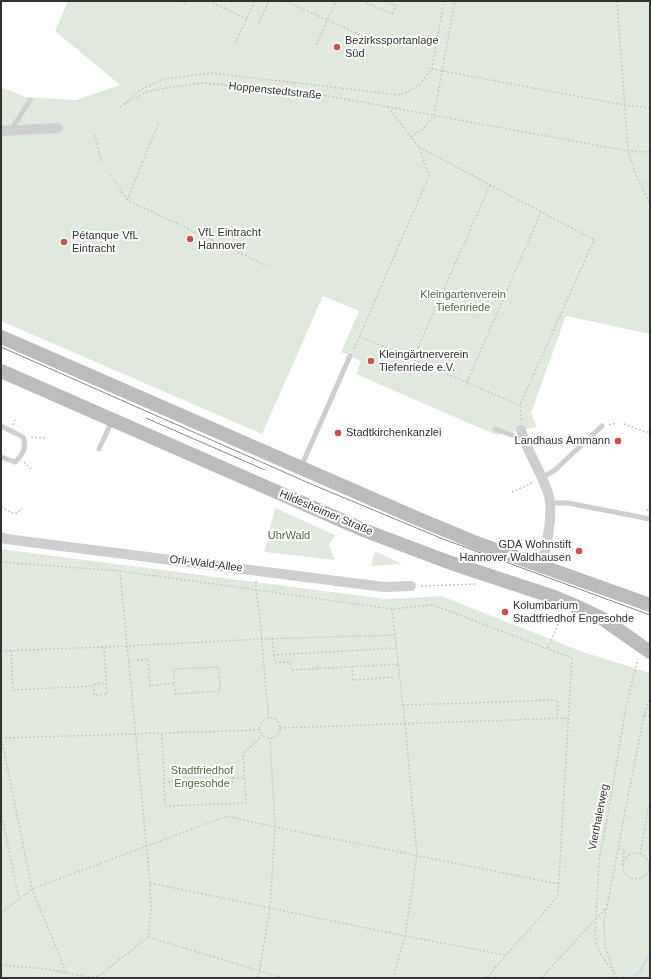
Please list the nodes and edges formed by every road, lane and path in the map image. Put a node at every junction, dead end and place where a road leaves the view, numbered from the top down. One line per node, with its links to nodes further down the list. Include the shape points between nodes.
1 (186, 1): 12 (path)
2 (209, 1): 13 (path)
3 (255, 1): 13 (path)
4 (269, 1): 15 (path)
5 (285, 1): 14 (path)
6 (336, 1): 14 (path)
7 (363, 1): 8 (path, via 392,14 396,6)
8 (383, 1)
9 (444, 1): 19 (path)
10 (455, 1): 20 (path)
11 (617, 1): 22 (path)
12 (184, 4)
13 (247, 19): 16 (path)
14 (327, 20): 17 (path); 18 (path)
15 (259, 22)
16 (235, 43)
17 (380, 44)
18 (316, 45)
19 (432, 69): 20 (path); 23 (path, Hoppenstedtstraße, via 420,85 400,95 211,73 163,79 142,89 120,107 146,92 200,83 301,91)
20 (442, 70): 22 (path); 25 (path)
21 (30, 100): 28 (lane)
22 (624, 105): 24 (path); 32 (path)
23 (388, 107): 25 (path, Hoppenstedtstraße); 30 (path)
24 (650, 108)
25 (434, 115): 30 (path, via 422,130); 32 (path, Hoppenstedtstraße)
26 (159, 122): 37 (path)
27 (58, 128): 28 (street)
28 (6, 131)
29 (95, 135): 34 (path)
30 (411, 137): 31 (path)
31 (419, 147): 36 (path); 41 (path, via 429,176)
32 (628, 151): 33 (path, Hoppenstedtstraße); 38 (path)
33 (650, 152)
34 (103, 162)
35 (112, 175): 37 (path)
36 (490, 185): 39 (path); 44 (path)
37 (127, 200): 40 (path)
38 (650, 204)
39 (541, 212): 46 (path); 47 (path, via 594,240)
40 (265, 265)
41 (359, 336): 43 (path); 44 (path)
42 (1, 337): 60 (main road)
43 (350, 356): 60 (lane)
44 (414, 359): 46 (path)
45 (1, 371): 48 (main road, Hildesheimer Straße)
46 (467, 382): 47 (path)
47 (520, 405): 54 (path)
48 (112, 420): 57 (lane); 88 (main road, Hildesheimer Straße, via 366,531 578,606 603,620)
49 (624, 424): 53 (path)
50 (1, 426): 55 (lane)
51 (602, 426): 62 (lane, via 556,470)
52 (495, 429): 54 (lane)
53 (650, 432)
54 (523, 435): 62 (street)
55 (23, 437): 56 (path); 58 (lane, via 25,444)
56 (46, 438)
57 (99, 449)
58 (20, 457): 59 (lane, via 15,462); 61 (path)
59 (1, 458)
60 (300, 469): 70 (main road, via 474,542)
61 (32, 470)
62 (542, 478): 63 (path); 64 (street)
63 (512, 492)
64 (550, 502): 67 (lane, via 568,503); 70 (street, via 547,543)
65 (1, 507): 66 (path, via 12,513 18,513)
66 (22, 508)
67 (650, 519)
68 (1, 537): 72 (street, Orli-Wald-Allee, via 6,540)
69 (1, 562): 71 (path)
70 (541, 566): 76 (main road)
71 (120, 571): 75 (path); 82 (path)
72 (256, 571): 74 (street, Orli-Wald-Allee, via 384,587); 75 (path)
73 (479, 584): 74 (path)
74 (411, 586)
75 (255, 590): 77 (path); 80 (path)
76 (650, 605)
77 (392, 609): 79 (path); 85 (path, via 433,605)
78 (564, 610): 85 (path)
79 (395, 635): 81 (path); 84 (path)
80 (261, 638): 81 (path); 82 (path); 101 (path)
81 (272, 638): 89 (path)
82 (127, 646): 83 (path); 90 (path)
83 (104, 647): 87 (path); 94 (path)
84 (396, 648): 89 (path); 91 (path)
85 (548, 648): 103 (path, via 572,658)
86 (1, 650): 87 (path)
87 (11, 650): 96 (path, via 13,690)
88 (644, 653): 132 (path, Vierthalerweg, via 626,706 599,861)
89 (274, 655): 92 (path, via 275,663 290,662 290,670)
90 (129, 661): 95 (path, via 148,659 150,686); 108 (path)
91 (398, 664): 92 (path); 98 (path)
92 (352, 666): 93 (path, via 353,680)
93 (394, 677)
94 (106, 683): 96 (path); 96 (path, via 107,694 94,695)
95 (174, 684): 95 (path, via 174,694 220,691 219,667 174,669)
96 (93, 686)
97 (650, 696): 99 (path)
98 (403, 705): 102 (path, via 558,700); 104 (path)
99 (644, 715): 100 (path); 120 (path)
100 (650, 716)
101 (269, 718): 105 (path, via 278,722); 106 (path, via 262,722)
102 (558, 718): 103 (path); 104 (path)
103 (569, 718): 126 (path)
104 (405, 723): 105 (path); 122 (path)
105 (280, 728): 111 (path, via 275,736)
106 (260, 730): 107 (path); 109 (path)
107 (162, 734): 108 (path); 115 (path)
108 (136, 735): 110 (path); 119 (path)
109 (262, 735): 111 (path); 112 (path, via 243,754)
110 (1, 738): 127 (path)
111 (270, 738): 118 (path)
112 (244, 777): 113 (path); 115 (path, via 246,803 165,806)
113 (233, 778): 114 (path, via 233,773 176,775); 114 (path, via 232,785 176,788)
114 (176, 781): 115 (path)
115 (164, 783)
116 (650, 799): 121 (path)
117 (1, 812): 128 (path)
118 (276, 827): 119 (path, via 227,816); 122 (path); 130 (path)
119 (147, 846): 125 (path); 127 (path)
120 (617, 848): 123 (path, via 624,850); 129 (path)
121 (640, 854): 123 (path, via 630,854); 124 (path, via 646,857)
122 (417, 855): 126 (path); 133 (path)
123 (624, 864): 124 (path, via 627,875 635,879 645,875)
124 (649, 868)
125 (150, 883): 130 (path); 134 (path, via 151,912)
126 (559, 884): 135 (path, via 558,895 540,919)
127 (32, 889): 128 (path); 137 (path)
128 (19, 899): 131 (path)
129 (607, 907): 132 (path); 139 (path, via 604,921 605,947)
130 (270, 908): 133 (path); 138 (path)
131 (1, 913)
132 (595, 919): 139 (path, Vierthalerweg, via 597,948); 146 (path)
133 (405, 936): 135 (path); 144 (path)
134 (148, 937): 138 (path); 140 (path)
135 (506, 955): 145 (path)
136 (1, 965): 137 (path)
137 (66, 972): 140 (path, via 87,977)
138 (259, 972): 142 (path); 143 (path)
139 (614, 974): 147 (path, Vierthalerweg)
140 (99, 976): 141 (path)
141 (102, 978)
142 (257, 978)
143 (283, 978)
144 (393, 978)
145 (487, 978)
146 (541, 978)
147 (617, 978)

